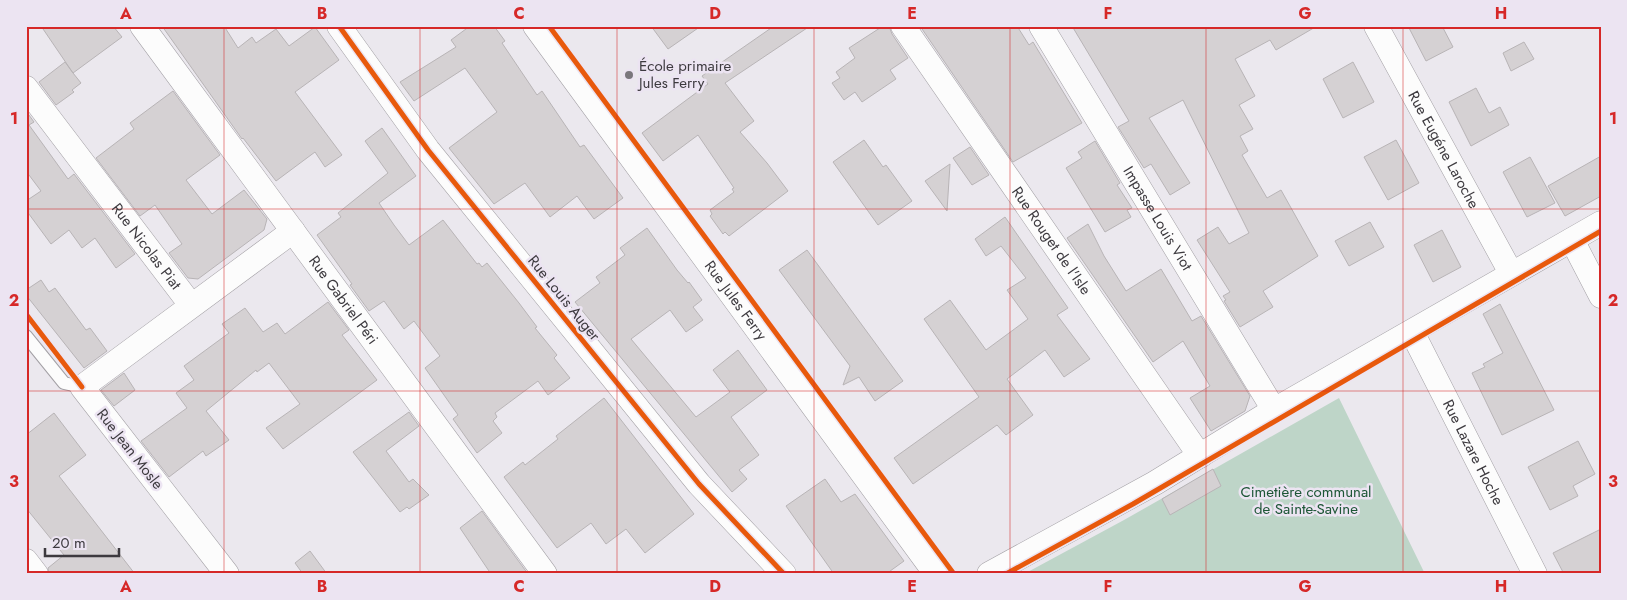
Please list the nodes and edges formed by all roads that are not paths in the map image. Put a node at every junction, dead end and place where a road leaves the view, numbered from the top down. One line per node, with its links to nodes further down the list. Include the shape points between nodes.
1 (142, 26): 9 (street, Rue Gabriel Péri)
2 (339, 26): 23 (street, Rue Louis Auger, via 453,182 699,484)
3 (535, 26): 24 (street, Rue Jules Ferry)
4 (903, 26): 18 (street, Rue Rouget de l'Isle)
5 (1041, 26): 17 (street, Impasse Louis Viot)
6 (1376, 26): 11 (street, Rue Eugéne Laroche)
7 (26, 88): 13 (street, Rue Nicolas Piat)
8 (1601, 223): 10 (street)
9 (293, 231): 13 (street, Rue Nicolas Piat); 22 (street, Rue Gabriel Péri)
10 (1572, 240): 11 (street); 12 (street)
11 (1511, 273): 14 (street)
12 (1601, 296)
13 (191, 305): 16 (street)
14 (1412, 332): 17 (street); 26 (street, Rue Lazare Hoche)
15 (26, 336): 16 (lane, Rue Jean Mosle, via 64,383)
16 (82, 387): 21 (street, Rue Jean Mosle)
17 (1274, 410): 18 (street)
18 (1200, 456): 25 (street)
19 (26, 561): 20 (street)
20 (36, 574)
21 (227, 574)
22 (545, 574)
23 (784, 574)
24 (936, 574)
25 (989, 574)
26 (1535, 574)

